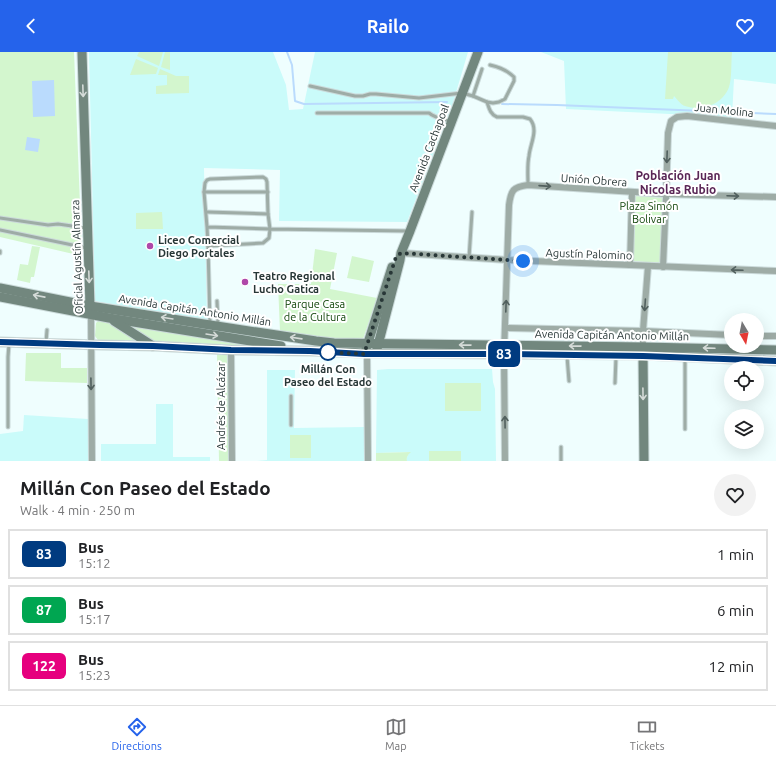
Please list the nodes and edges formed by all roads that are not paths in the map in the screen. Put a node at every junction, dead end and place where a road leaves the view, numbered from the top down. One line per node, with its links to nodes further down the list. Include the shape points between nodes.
1 (82, 52): 23 (main road, Oficial Agustín Almarza, one-way to 23)
2 (478, 52): 6 (main road, Avenida Cachapoal)
3 (490, 65): 8 (lane, via 509,72 514,81 505,99 494,103)
4 (482, 69): 7 (lane)
5 (310, 86): 6 (lane, via 355,96 376,94 419,98)
6 (462, 93): 7 (lane); 10 (main road, Avenida Cachapoal)
7 (473, 96): 8 (lane)
8 (487, 102): 12 (lane, via 490,111 496,117 523,117 533,123)
9 (317, 113): 10 (lane, via 429,113 440,119)
10 (452, 121): 26 (main road, Avenida Cachapoal)
11 (776, 126): 16 (street, Juan Molina, one-way to 16, via 676,117 671,121 668,133)
12 (528, 185): 15 (street, Unión Obrera, one-way to 15); 31 (street, Unión Obrera, via 516,187 510,195)
13 (204, 192): 14 (lane); 14 (lane, via 205,183 210,179 263,177 267,182); 18 (lane)
14 (268, 192): 20 (lane)
15 (632, 192): 16 (street, Unión Obrera); 32 (street)
16 (666, 194): 17 (street, Unión Obrera, one-way to 17); 34 (street)
17 (776, 197)
18 (207, 212): 20 (lane); 22 (lane)
19 (472, 212): 30 (lane)
20 (268, 214): 24 (lane)
21 (0, 218): 23 (lane)
22 (207, 227): 24 (lane); 27 (lane)
23 (88, 228): 28 (main road, Oficial Agustín Almarza)
24 (270, 229): 26 (lane); 27 (lane, via 269,238 263,244)
25 (0, 230): 28 (lane)
26 (410, 232): 29 (main road, Avenida Cachapoal)
27 (208, 246): 41 (lane)
28 (88, 249): 39 (main road, Oficial Agustín Almarza, one-way to 39)
29 (401, 253): 30 (street, Agustín Palomino); 49 (main road, Avenida Cachapoal, via 396,257); 50 (main road, Avenida Cachapoal)
30 (469, 258): 31 (street, Agustín Palomino)
31 (508, 260): 32 (street, Agustín Palomino); 42 (street, one-way to 31)
32 (630, 265): 33 (street, Agustín Palomino)
33 (648, 266): 34 (street, Agustín Palomino); 44 (street, one-way to 44)
34 (663, 266): 35 (street, Agustín Palomino, one-way to 34)
35 (776, 271)
36 (0, 288): 39 (main road, one-way to 36)
37 (0, 297): 39 (main road)
38 (217, 301): 41 (lane)
39 (90, 310): 40 (main road, Avenida Capitán Antonio Millán); 41 (main road, Avenida Capitán Antonio Millán, one-way to 39); 52 (street, Oficial Agustín Almarza)
40 (109, 318): 53 (main road); 57 (main road, Avenida Capitán Antonio Millán, one-way to 57)
41 (214, 326): 49 (main road, Avenida Capitán Antonio Millán, one-way to 41, via 334,343)
42 (505, 328): 44 (street, Avenida Capitán Antonio Millán); 54 (street)
43 (47, 330): 51 (lane)
44 (644, 331): 45 (street, Avenida Capitán Antonio Millán); 58 (street)
45 (724, 335)
46 (764, 336): 47 (street)
47 (776, 336)
48 (5, 342): 51 (main road, Avenida Capitán Antonio Millán); 68 (lane, via 8,356)
49 (368, 343): 50 (main road, Avenida Capitán Antonio Millán); 59 (main road, Avenida Cachapoal)
50 (378, 343): 54 (main road, Avenida Capitán Antonio Millán, one-way to 50); 59 (main road, Avenida Cachapoal)
51 (46, 344): 52 (main road, Avenida Capitán Antonio Millán)
52 (91, 345): 53 (main road, Avenida Capitán Antonio Millán); 71 (street, Oficial Agustín Almarza, one-way to 71)
53 (153, 346): 55 (main road, Avenida Capitán Antonio Millán)
54 (504, 349): 58 (main road, Avenida Capitán Antonio Millán, one-way to 54); 59 (main road, Avenida Capitán Antonio Millán); 60 (main road, Avenida Capitán Antonio Millán); 74 (street, one-way to 54)
55 (231, 350): 57 (main road, Avenida Capitán Antonio Millán); 72 (street, Andrés de Alcázar)
56 (776, 350): 58 (main road, Avenida Capitán Antonio Millán, one-way to 58)
57 (310, 351): 59 (main road, Avenida Capitán Antonio Millán)
58 (643, 351): 61 (main road, Avenida Capitán Antonio Millán); 62 (main road, Avenida Capitán Antonio Millán); 76 (main road, one-way to 76)
59 (369, 353): 73 (street)
60 (567, 354): 61 (main road, Avenida Capitán Antonio Millán); 64 (lane)
61 (616, 355): 65 (lane)
62 (685, 357): 63 (main road, Avenida Capitán Antonio Millán); 69 (lane)
63 (776, 361)
64 (569, 381)
65 (615, 383)
66 (291, 396): 67 (lane)
67 (291, 425)
68 (8, 427)
69 (685, 429)
70 (561, 446): 75 (lane)
71 (92, 461)
72 (232, 461)
73 (368, 461)
74 (505, 461)
75 (561, 461)
76 (644, 461)

